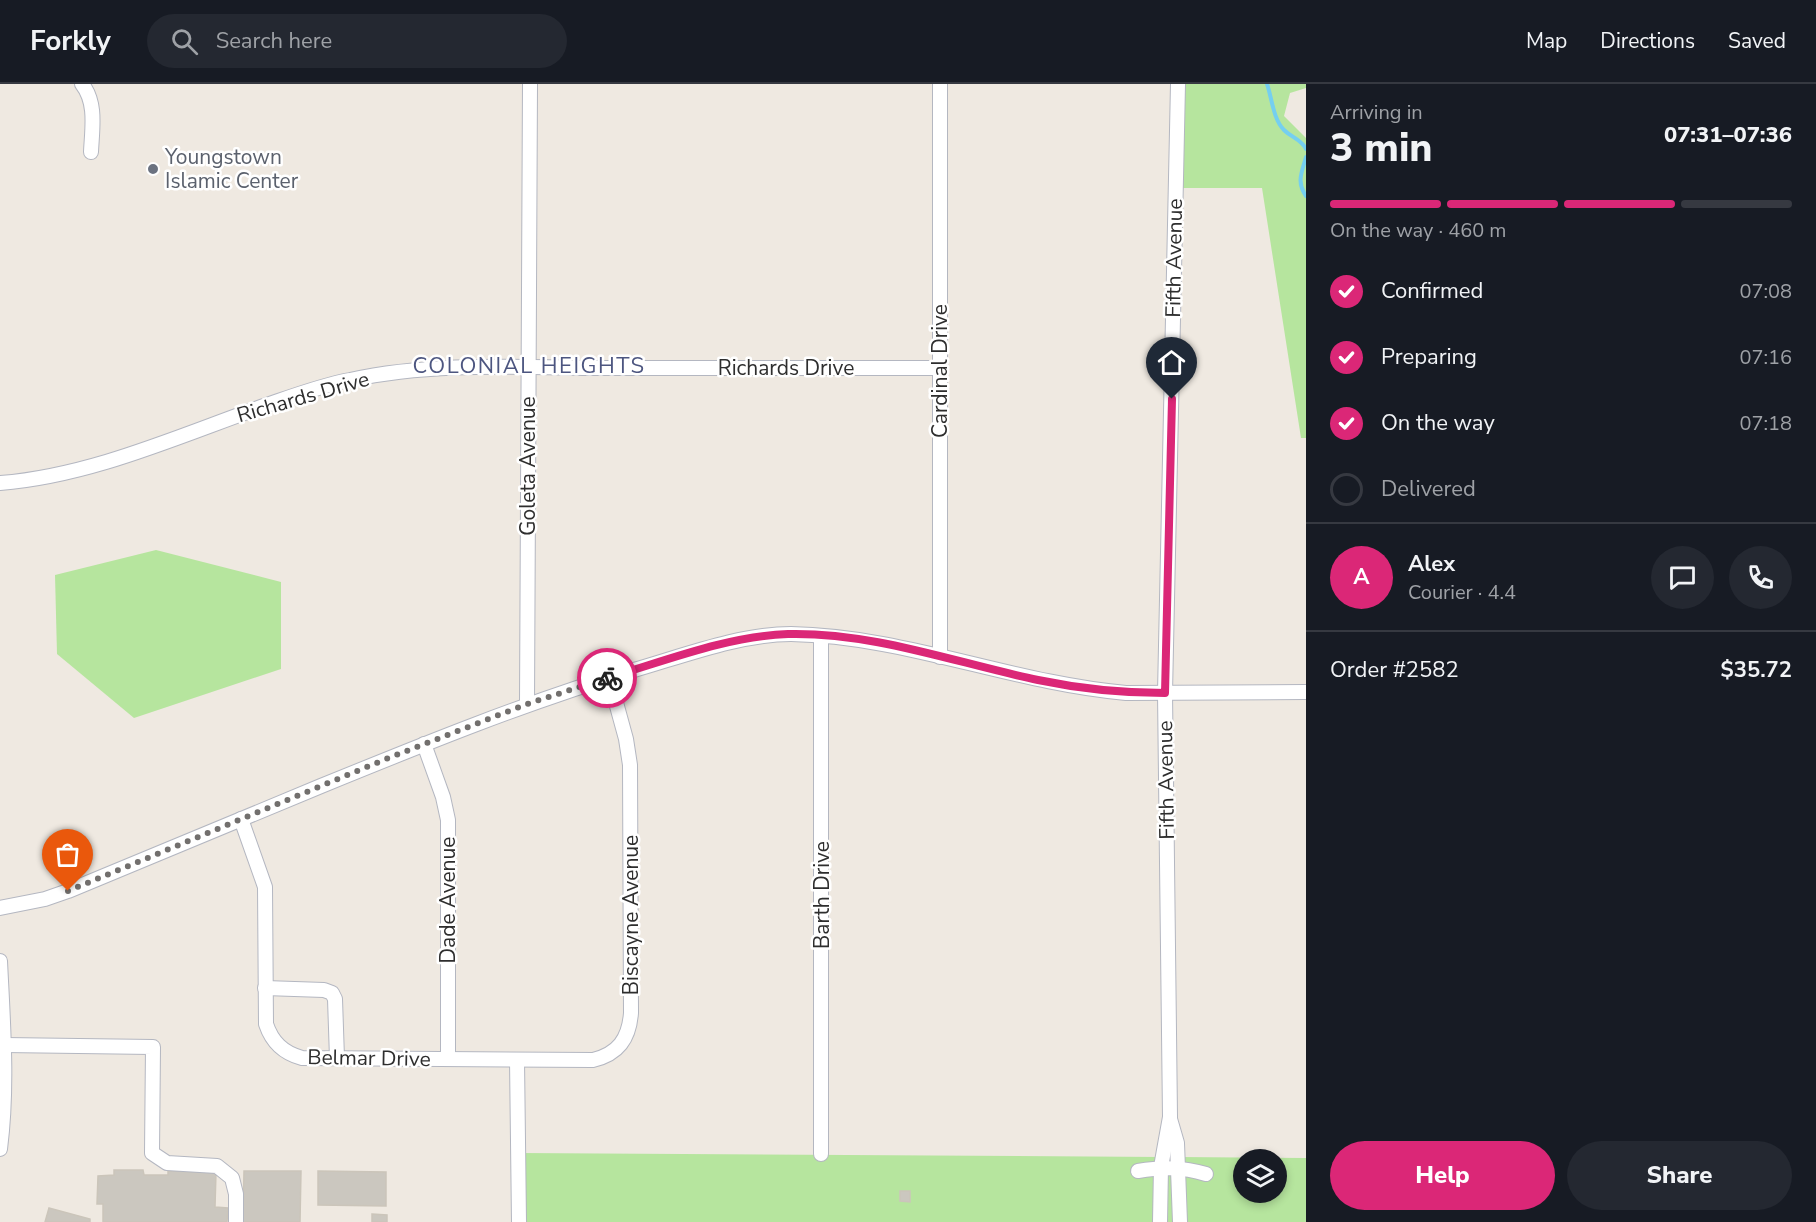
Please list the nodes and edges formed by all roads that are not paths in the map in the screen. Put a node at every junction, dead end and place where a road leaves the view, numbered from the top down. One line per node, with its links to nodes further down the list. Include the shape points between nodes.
1 (101, 84): 5 (street)
2 (530, 84): 7 (street, Goleta Avenue)
3 (940, 84): 8 (street, Cardinal Drive)
4 (1178, 84): 14 (street, Fifth Avenue)
5 (86, 89): 6 (street, via 92,111)
6 (91, 152)
7 (529, 366): 8 (street, Richards Drive); 9 (street, Richards Drive, via 441,367 350,380 77,470); 15 (street, Goleta Avenue)
8 (940, 368): 11 (street, Cardinal Drive)
9 (0, 483)
10 (821, 636): 11 (street, via 865,640); 12 (street, via 789,634 738,641); 27 (street, Barth Drive)
11 (940, 657): 14 (street, via 1100,691)
12 (609, 677): 15 (street); 24 (street, Biscayne Avenue, via 630,765 630,1025 622,1044 604,1058)
13 (1306, 692): 14 (street)
14 (1165, 693): 25 (street, Fifth Avenue)
15 (527, 704): 16 (street)
16 (424, 744): 17 (street); 23 (street, Dade Avenue, via 448,820)
17 (241, 819): 18 (street, via 68,891); 20 (street, Belmar Drive, via 265,887)
18 (0, 908)
19 (0, 961): 21 (street)
20 (265, 988): 22 (street, Belmar Drive, via 266,1024 277,1045 295,1056); 22 (street, via 332,993)
21 (3, 1045): 26 (street); 32 (street, via 153,1047 152,1153 167,1164 216,1166 232,1178)
22 (337, 1058): 23 (street, Belmar Drive)
23 (448, 1059): 24 (street, Belmar Drive)
24 (518, 1060): 33 (street)
25 (1170, 1117): 28 (street, Fifth Avenue); 29 (street, Fifth Avenue)
26 (0, 1149)
27 (821, 1154)
28 (1161, 1167): 29 (street); 30 (street); 34 (street, Fifth Avenue)
29 (1178, 1168): 31 (street); 35 (street, Fifth Avenue)
30 (1138, 1171)
31 (1206, 1174)
32 (236, 1222)
33 (519, 1222)
34 (1160, 1222)
35 (1180, 1222)

